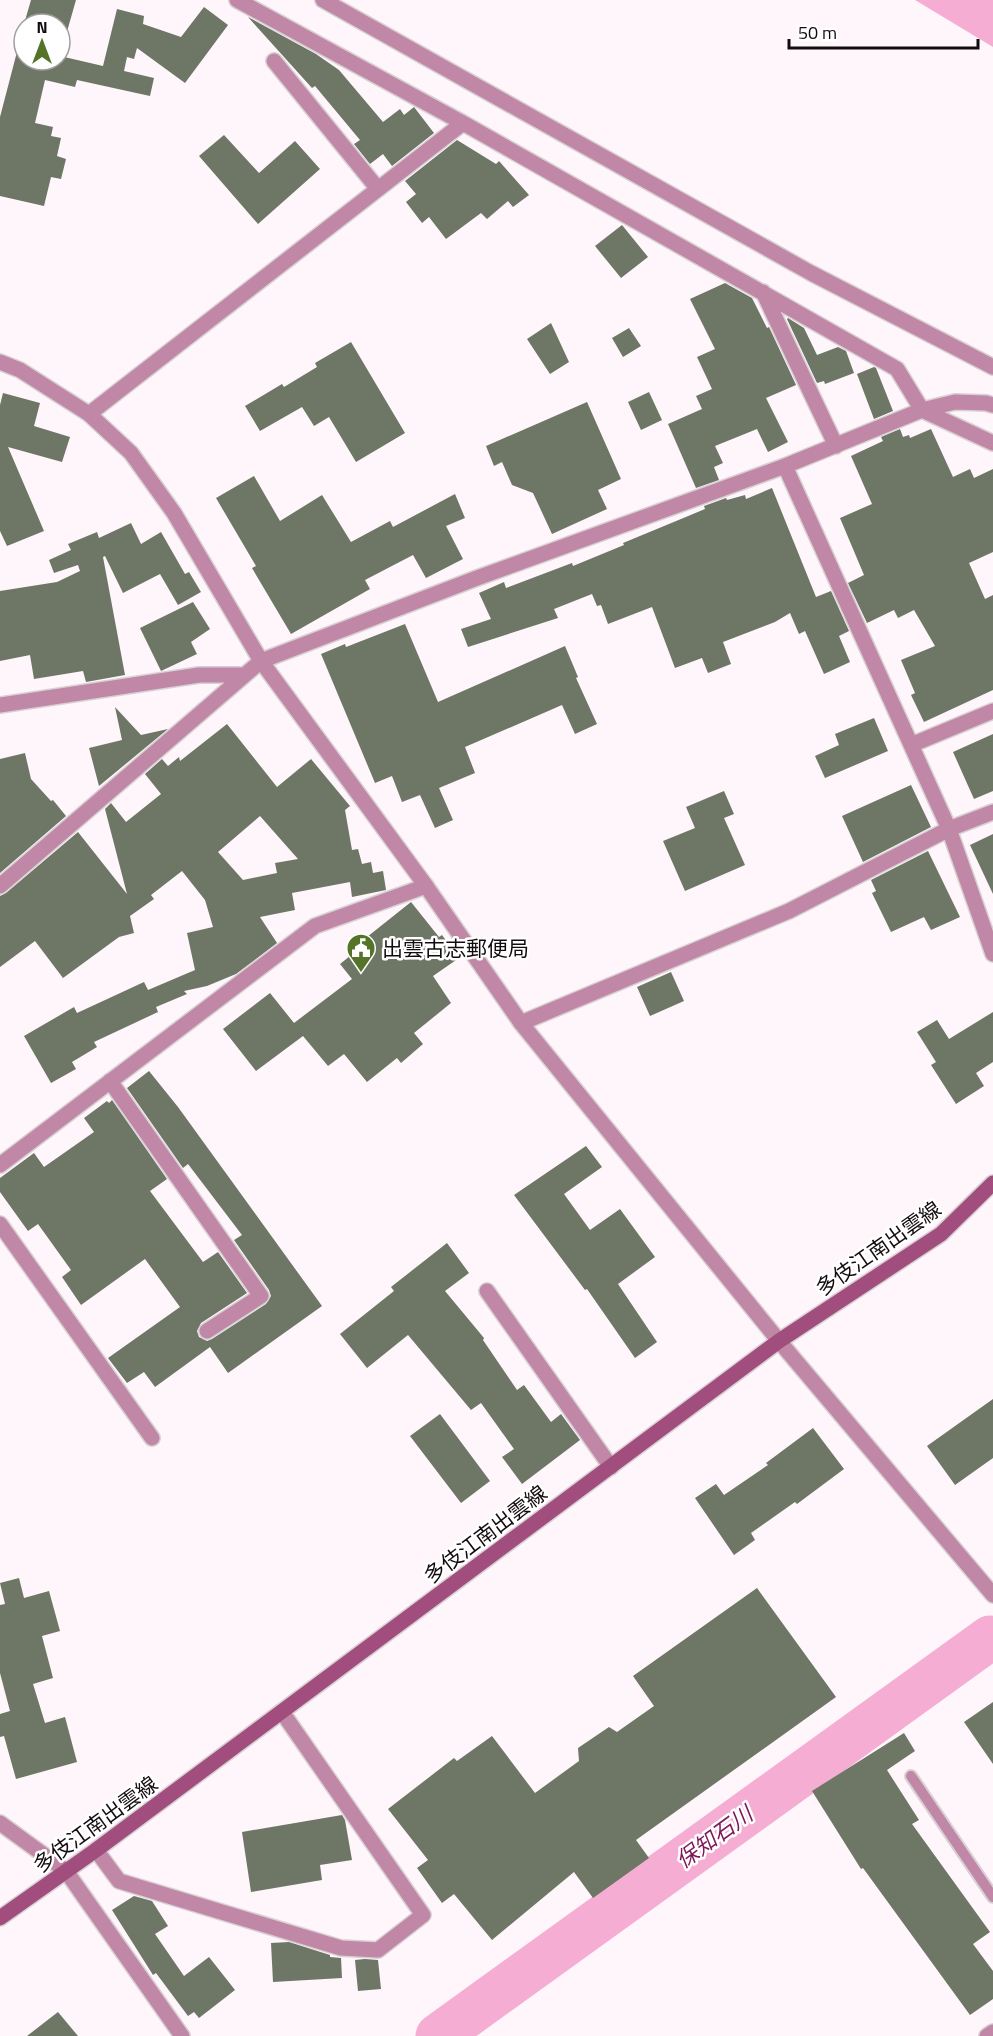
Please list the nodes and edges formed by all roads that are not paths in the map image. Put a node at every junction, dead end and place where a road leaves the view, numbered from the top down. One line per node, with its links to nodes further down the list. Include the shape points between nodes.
1 (237, 0): 4 (street)
2 (323, 0): 8 (street, via 811,273)
3 (274, 61): 5 (street)
4 (463, 123): 5 (street); 6 (street)
5 (378, 189): 11 (street)
6 (762, 292): 10 (street, via 897,369); 13 (street)
7 (0, 363): 11 (street, via 20,370)
8 (993, 367)
9 (993, 405): 10 (street, via 955,402)
10 (922, 410): 12 (street); 13 (street)
11 (89, 414): 15 (street, via 131,453 174,513)
12 (993, 443)
13 (836, 446): 14 (street)
14 (785, 466): 15 (street); 19 (street)
15 (261, 661): 16 (street); 23 (street)
16 (244, 675): 17 (street, via 199,675); 22 (street)
17 (0, 705)
18 (993, 711): 19 (street)
19 (911, 745): 21 (street)
20 (993, 812): 21 (street)
21 (950, 830): 24 (street); 25 (street, via 789,911)
22 (0, 886)
23 (426, 886): 25 (street); 26 (street, via 315,926)
24 (993, 954)
25 (521, 1023): 32 (street)
26 (110, 1082): 27 (street); 31 (street, via 261,1296)
27 (0, 1165)
28 (993, 1183): 32 (main road, 多伎江南出雲線, via 940,1234)
29 (0, 1224): 33 (street)
30 (487, 1291): 34 (street)
31 (207, 1331)
32 (779, 1341): 34 (main road, 多伎江南出雲線); 35 (street)
33 (152, 1438)
34 (610, 1467): 36 (main road, 多伎江南出雲線)
35 (993, 1595)
36 (282, 1712): 39 (main road, 多伎江南出雲線); 39 (street, via 423,1915 378,1950 341,1948 119,1881)
37 (911, 1776): 41 (lane)
38 (1, 1821): 40 (street)
39 (96, 1850): 40 (main road, 多伎江南出雲線)
40 (66, 1871): 42 (main road, 多伎江南出雲線); 44 (street)
41 (993, 1897)
42 (0, 1918)
43 (993, 2032): 45 (street)
44 (182, 2036)
45 (987, 2036)

